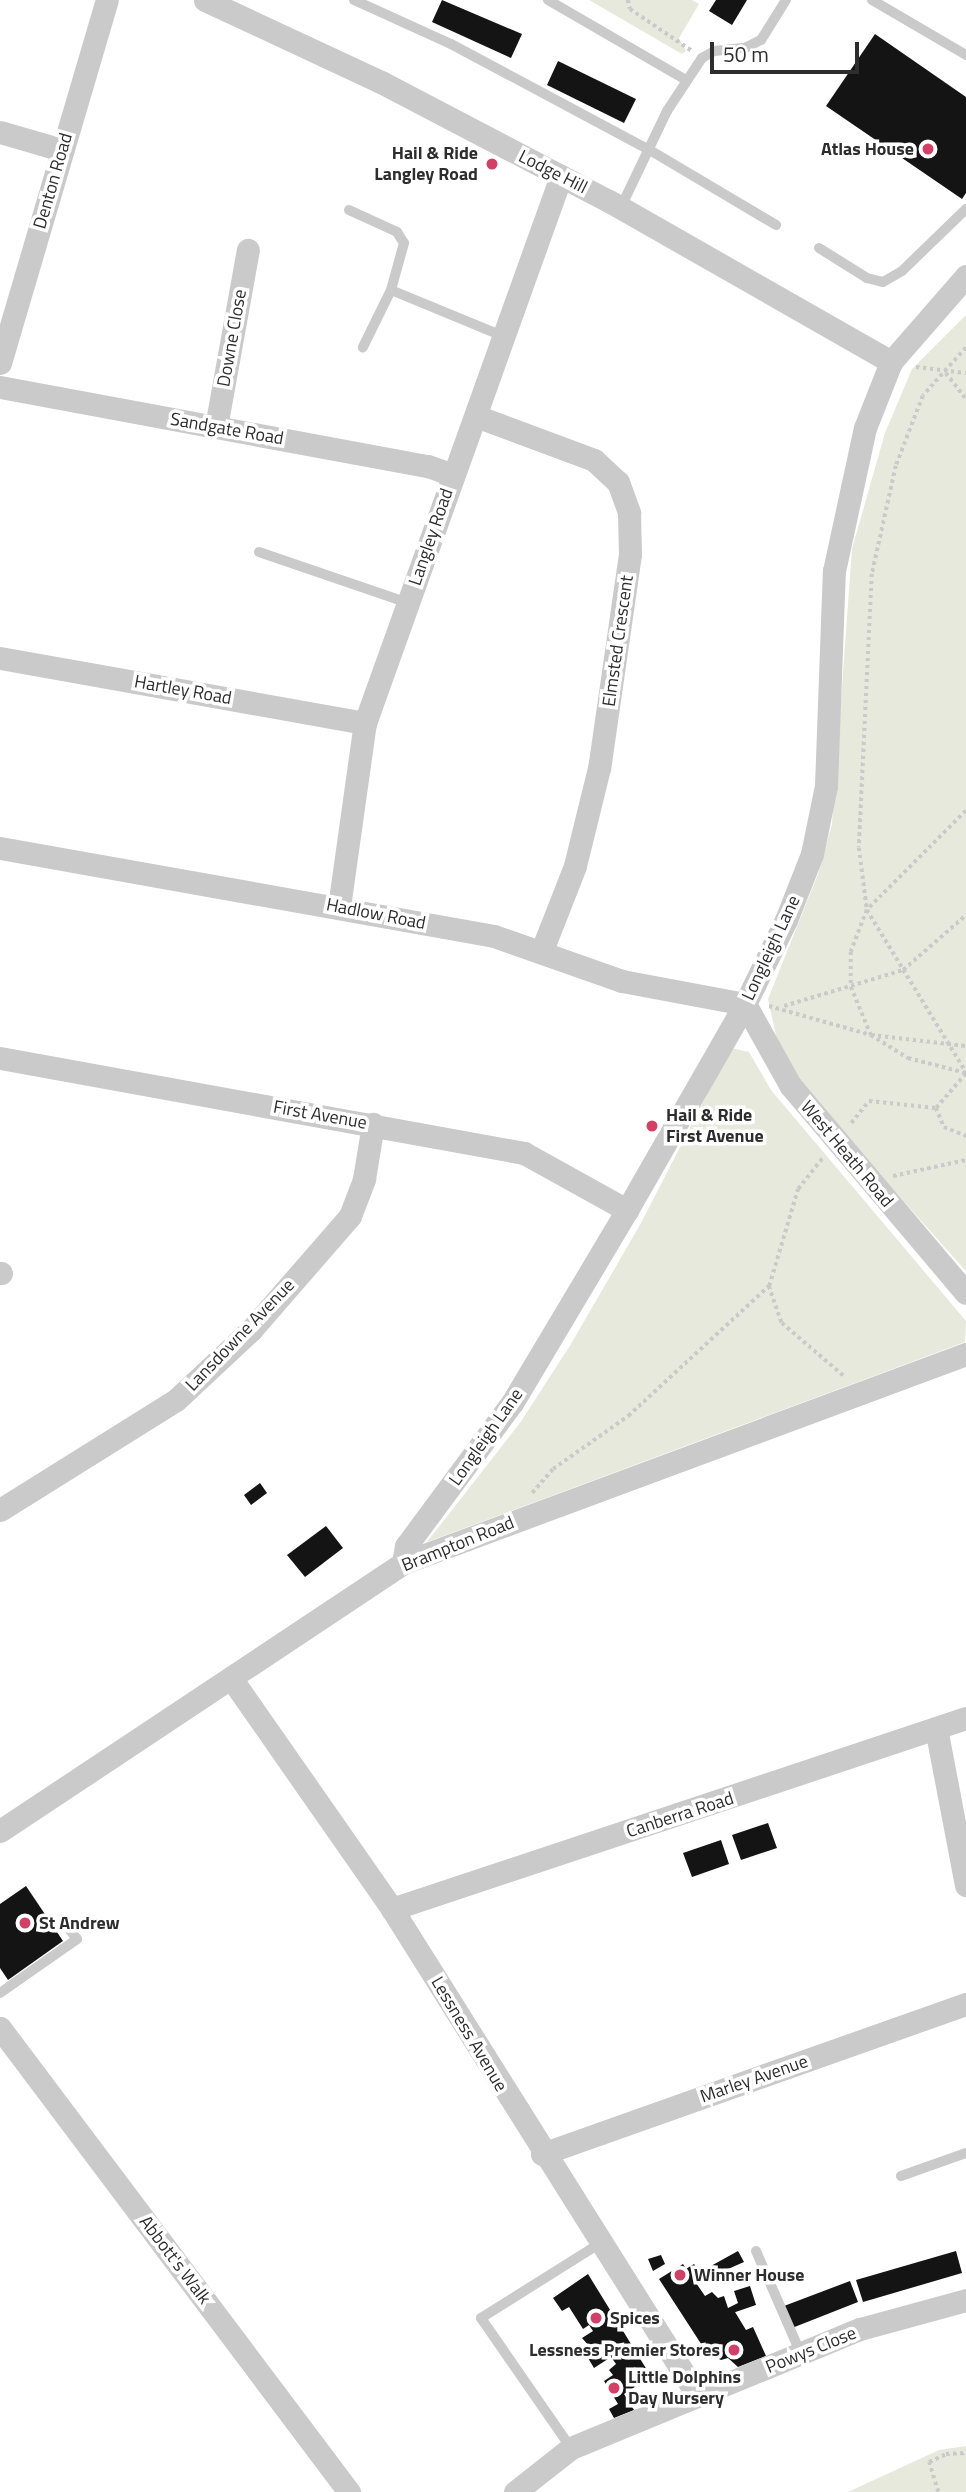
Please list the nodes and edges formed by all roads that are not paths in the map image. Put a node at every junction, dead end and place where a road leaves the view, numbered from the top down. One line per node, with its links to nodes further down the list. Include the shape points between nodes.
1 (107, 0): 11 (street, Denton Road)
2 (205, 0): 12 (street, Lodge Hill, via 381,82)
3 (354, 0): 10 (lane, via 451,44)
4 (548, 0): 8 (lane)
5 (786, 0): 8 (lane, via 761,40 745,48 714,51 702,58)
6 (872, 0): 7 (lane)
7 (966, 55)
8 (686, 80): 10 (lane)
9 (0, 132): 11 (street)
10 (648, 149): 13 (lane); 16 (lane)
11 (62, 150): 24 (street, Denton Road)
12 (561, 176): 13 (street, Lodge Hill); 21 (street, Langley Road)
13 (621, 207): 23 (street, Lodge Hill)
14 (966, 209): 17 (lane, via 902,271 883,282 867,278)
15 (349, 210): 20 (lane, via 397,232 404,243)
16 (776, 225)
17 (819, 248)
18 (248, 250): 27 (street, Downe Close)
19 (966, 276): 23 (street, Longleigh Lane)
20 (391, 290): 21 (lane); 22 (lane)
21 (505, 337): 26 (street, Langley Road)
22 (363, 347)
23 (891, 362): 36 (street, Longleigh Lane, via 865,428 838,541 831,608 829,752 820,820 801,883)
24 (0, 363)
25 (0, 387): 27 (street, Sandgate Road)
26 (476, 416): 28 (street, Langley Road); 35 (street, Elmsted Crescent, via 594,460 618,482 629,513 631,554 598,768 575,866)
27 (216, 427): 28 (street, Sandgate Road, via 428,466)
28 (453, 475): 30 (street, Langley Road)
29 (259, 552): 30 (lane)
30 (408, 603): 32 (street, Langley Road)
31 (0, 658): 32 (street, Hartley Road)
32 (365, 723): 34 (street, Langley Road)
33 (0, 848): 34 (street, Hadlow Road)
34 (340, 907): 35 (street, Hadlow Road)
35 (542, 950): 36 (street, Hadlow Road, via 622,981)
36 (746, 1004): 39 (street, Longleigh Lane); 40 (street, West Heath Road, via 771,1057 835,1142)
37 (0, 1058): 38 (street, First Avenue)
38 (373, 1124): 39 (street, First Avenue, via 524,1153); 42 (street, Lansdowne Avenue, via 364,1179 350,1216 251,1329 176,1399)
39 (627, 1210): 43 (street, Longleigh Lane, via 512,1403 406,1546)
40 (966, 1293)
41 (966, 1354): 43 (street, Brampton Road)
42 (0, 1510)
43 (403, 1563): 44 (street, Brampton Road)
44 (231, 1678): 47 (street, Brampton Road); 49 (street, Lessness Avenue)
45 (966, 1718): 46 (street, Canberra Road)
46 (936, 1728): 48 (street); 49 (street, Canberra Road)
47 (0, 1831)
48 (966, 1885)
49 (392, 1909): 55 (street, Lessness Avenue)
50 (68, 1926): 51 (lane, via 77,1939)
51 (1, 1989)
52 (966, 2004): 55 (street, Marley Avenue)
53 (0, 2028): 63 (street, Abbott's Walk)
54 (966, 2153): 56 (lane)
55 (542, 2154): 57 (street, Lessness Avenue)
56 (901, 2176)
57 (600, 2244): 61 (street, Lessness Avenue); 62 (lane, via 481,2318)
58 (756, 2251): 60 (lane)
59 (966, 2300): 60 (street, Powys Close, via 860,2329)
60 (801, 2354): 61 (street, Powys Close)
61 (698, 2396): 62 (street, Powys Close)
62 (571, 2448): 64 (street, Powys Close)
63 (349, 2492)
64 (515, 2492)

